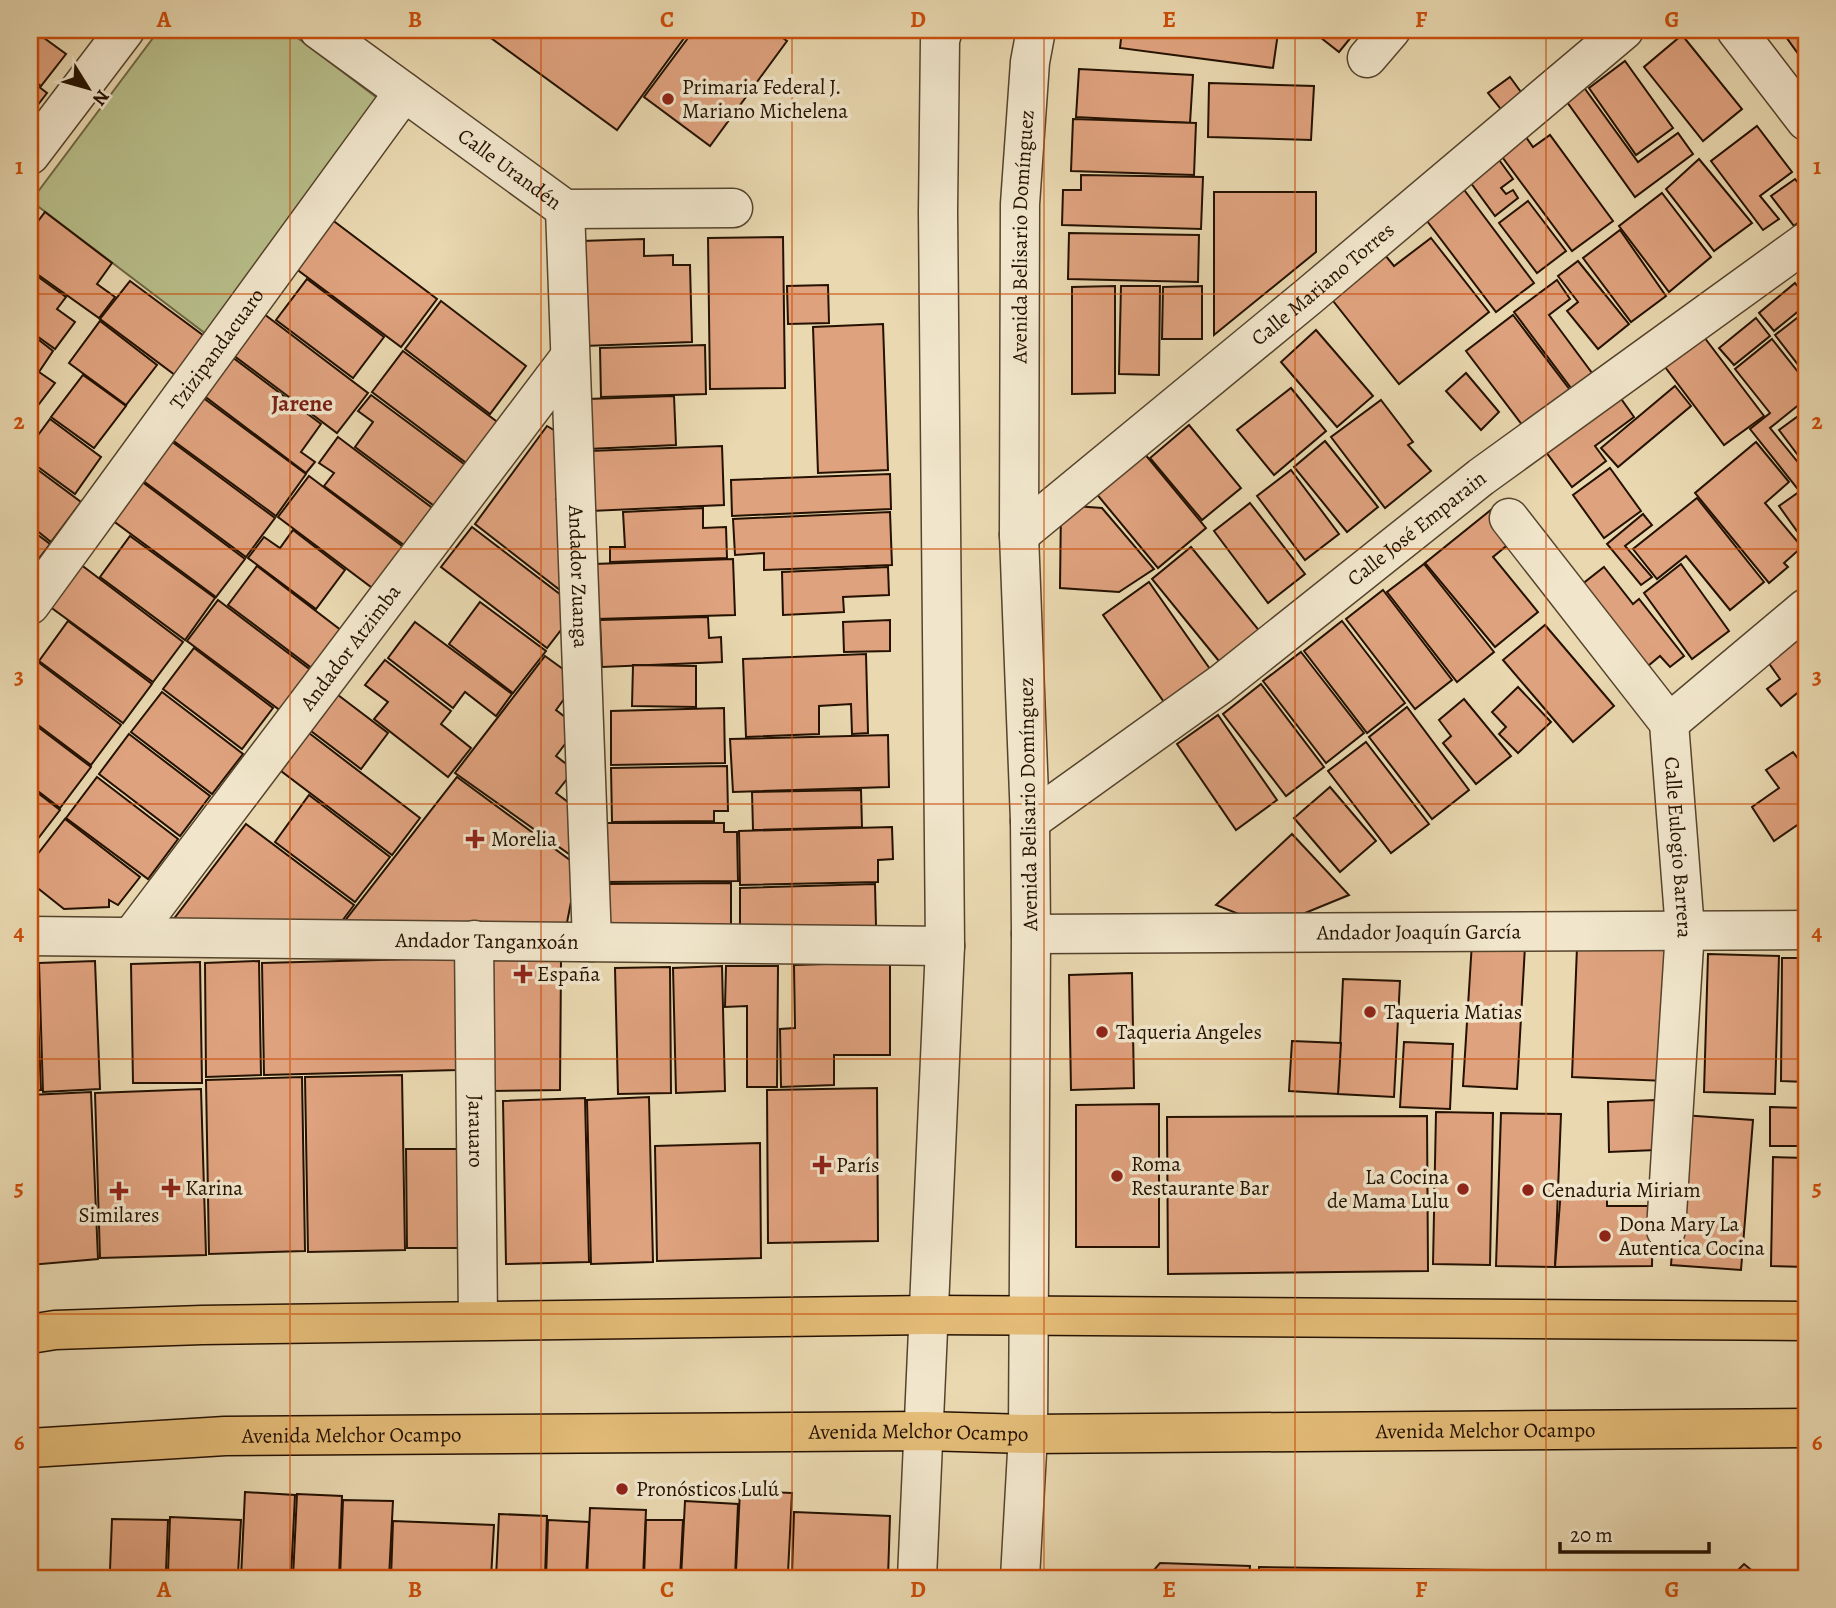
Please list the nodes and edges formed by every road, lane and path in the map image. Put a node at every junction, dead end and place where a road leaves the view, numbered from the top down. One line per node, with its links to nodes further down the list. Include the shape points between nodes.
1 (125, 30): 9 (street)
2 (319, 30): 7 (street, Calle Urandén)
3 (943, 30): 27 (street, via 937,212)
4 (1036, 30): 15 (street, Avenida Belisario Domínguez, via 1020,204)
5 (1623, 30): 15 (street, Calle Mariano Torres)
6 (1736, 30): 8 (street)
7 (404, 92): 11 (street, Calle Urandén); 16 (street, Tzizipandacuaro)
8 (1806, 121)
9 (30, 155)
10 (733, 208): 11 (street, Calle Urandén)
11 (565, 209): 13 (street, Andador Zuanga)
12 (1806, 242): 19 (street, Calle José Emparain, via 1481,477 1221,684)
13 (569, 358): 24 (street, Andador Atzimba); 26 (street, Andador Zuanga)
14 (1509, 517): 18 (street)
15 (1019, 535): 19 (street, Avenida Belisario Domínguez)
16 (30, 605)
17 (1806, 608): 18 (street)
18 (1668, 723): 20 (street, Calle Eulogio Barrera)
19 (1030, 821): 22 (street, Avenida Belisario Domínguez)
20 (1685, 930): 21 (street, Andador Joaquín García); 22 (street, Andador Joaquín García); 28 (street, Calle Eulogio Barrera)
21 (1806, 930)
22 (1031, 934): 30 (street, Avenida Belisario Domínguez)
23 (30, 936): 24 (street, Andador Tanganxoán)
24 (132, 936): 25 (street, Andador Tanganxoán)
25 (474, 940): 26 (street, Andador Tanganxoán); 31 (street, Jarauaro)
26 (593, 942): 27 (street, Andador Tanganxoán)
27 (945, 946): 29 (street)
28 (1666, 1230)
29 (929, 1315): 30 (main road); 31 (main road); 35 (street)
30 (1030, 1317): 32 (main road); 36 (street, Avenida Belisario Domínguez)
31 (478, 1320): 33 (main road, via 202,1325)
32 (1806, 1321)
33 (30, 1334)
34 (1806, 1428): 36 (main road, Avenida Melchor Ocampo)
35 (924, 1430): 36 (main road, Avenida Melchor Ocampo); 37 (main road, Avenida Melchor Ocampo, via 225,1436); 38 (street)
36 (1028, 1434): 39 (street, Avenida Belisario Domínguez)
37 (30, 1448)
38 (917, 1578)
39 (1020, 1578)

